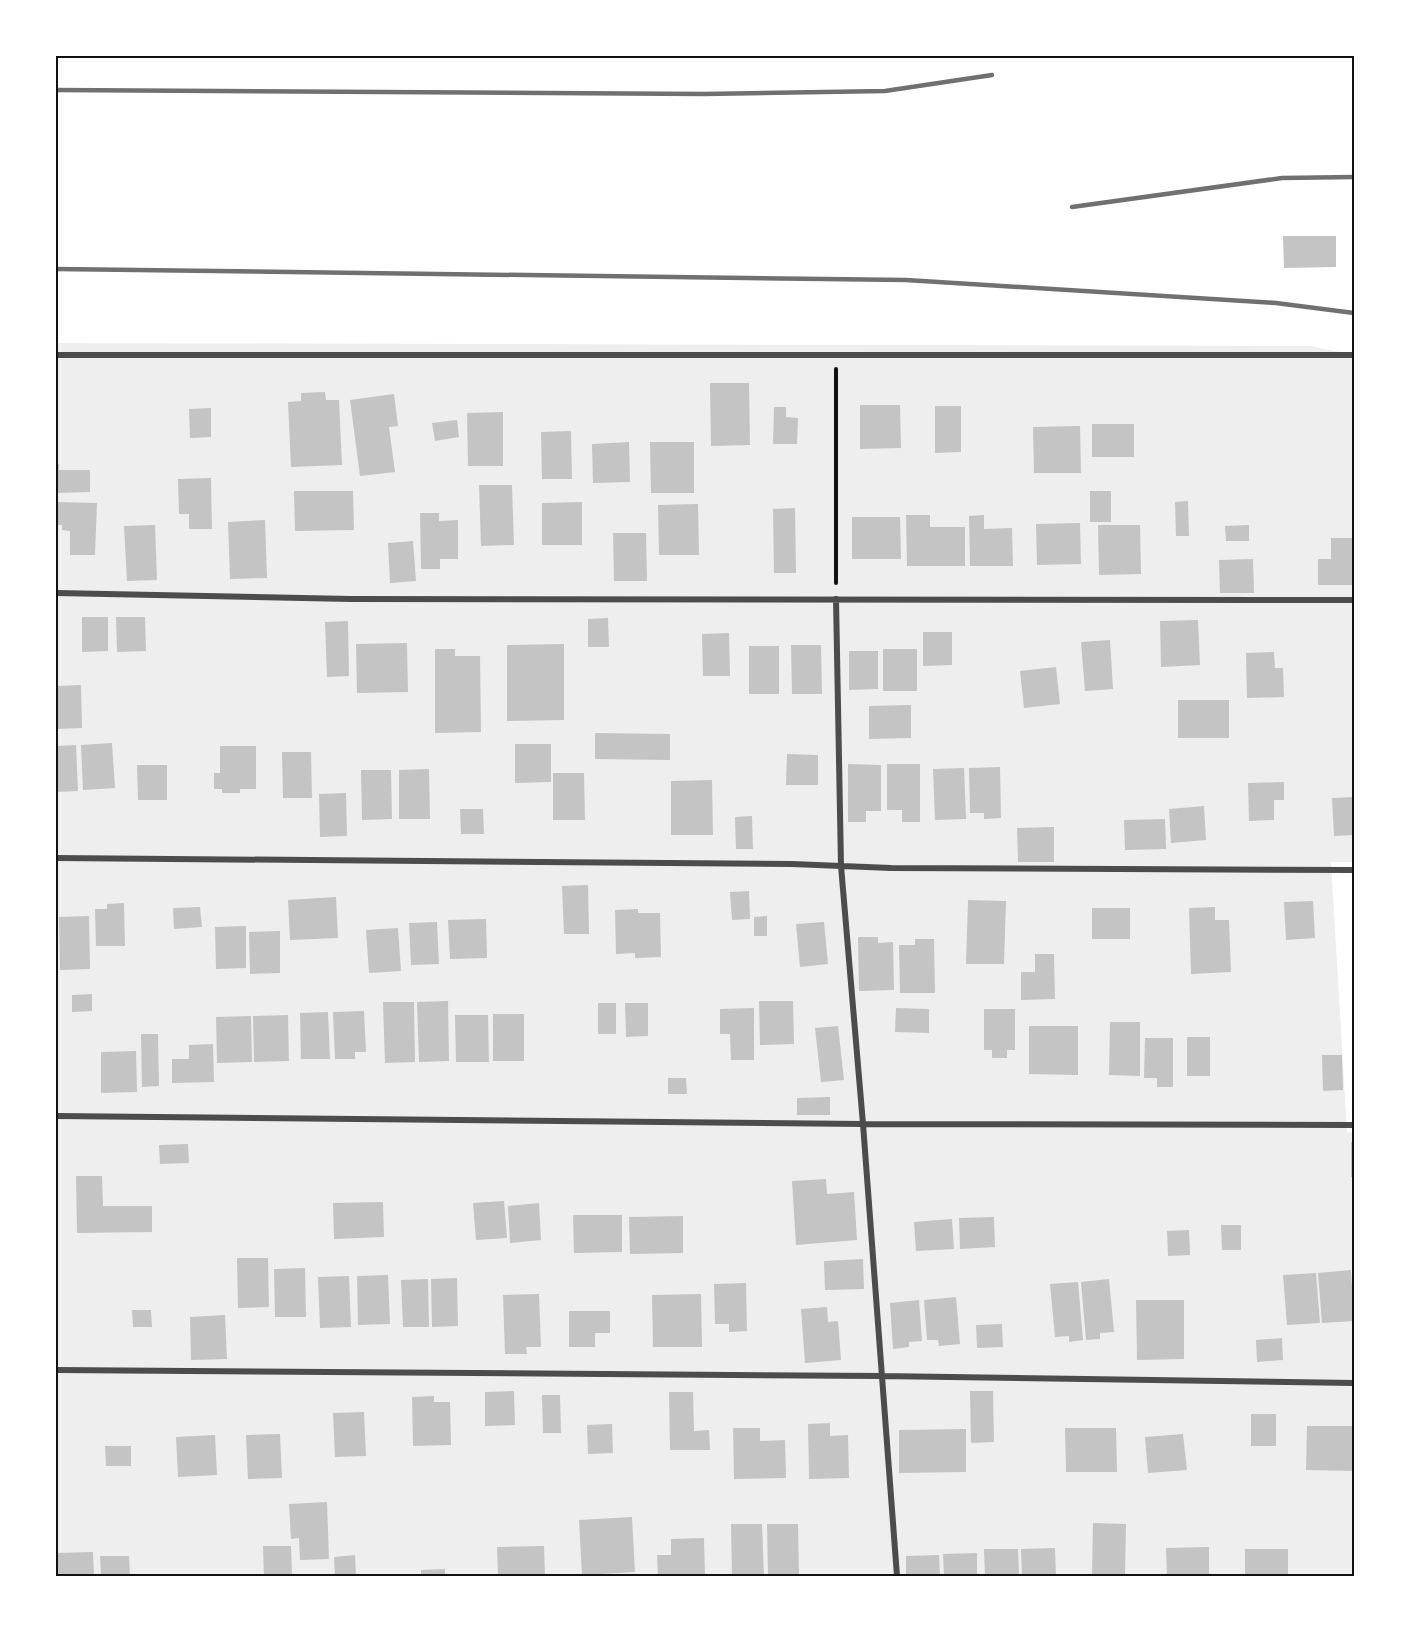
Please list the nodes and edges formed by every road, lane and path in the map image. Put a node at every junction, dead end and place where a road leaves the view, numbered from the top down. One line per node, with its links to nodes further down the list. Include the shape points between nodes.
1 (56, 355): 2 (street)
2 (836, 356): 3 (street); 5 (path)
3 (1354, 356)
4 (56, 592): 5 (street, via 351,599)
5 (836, 599): 6 (street); 8 (street)
6 (1354, 600)
7 (56, 858): 8 (street)
8 (841, 866): 9 (street); 11 (street)
9 (1354, 870)
10 (56, 1116): 11 (street)
11 (863, 1124): 12 (street); 14 (street)
12 (1354, 1125)
13 (56, 1370): 14 (street)
14 (881, 1376): 15 (street); 16 (street)
15 (1354, 1383)
16 (897, 1576)

